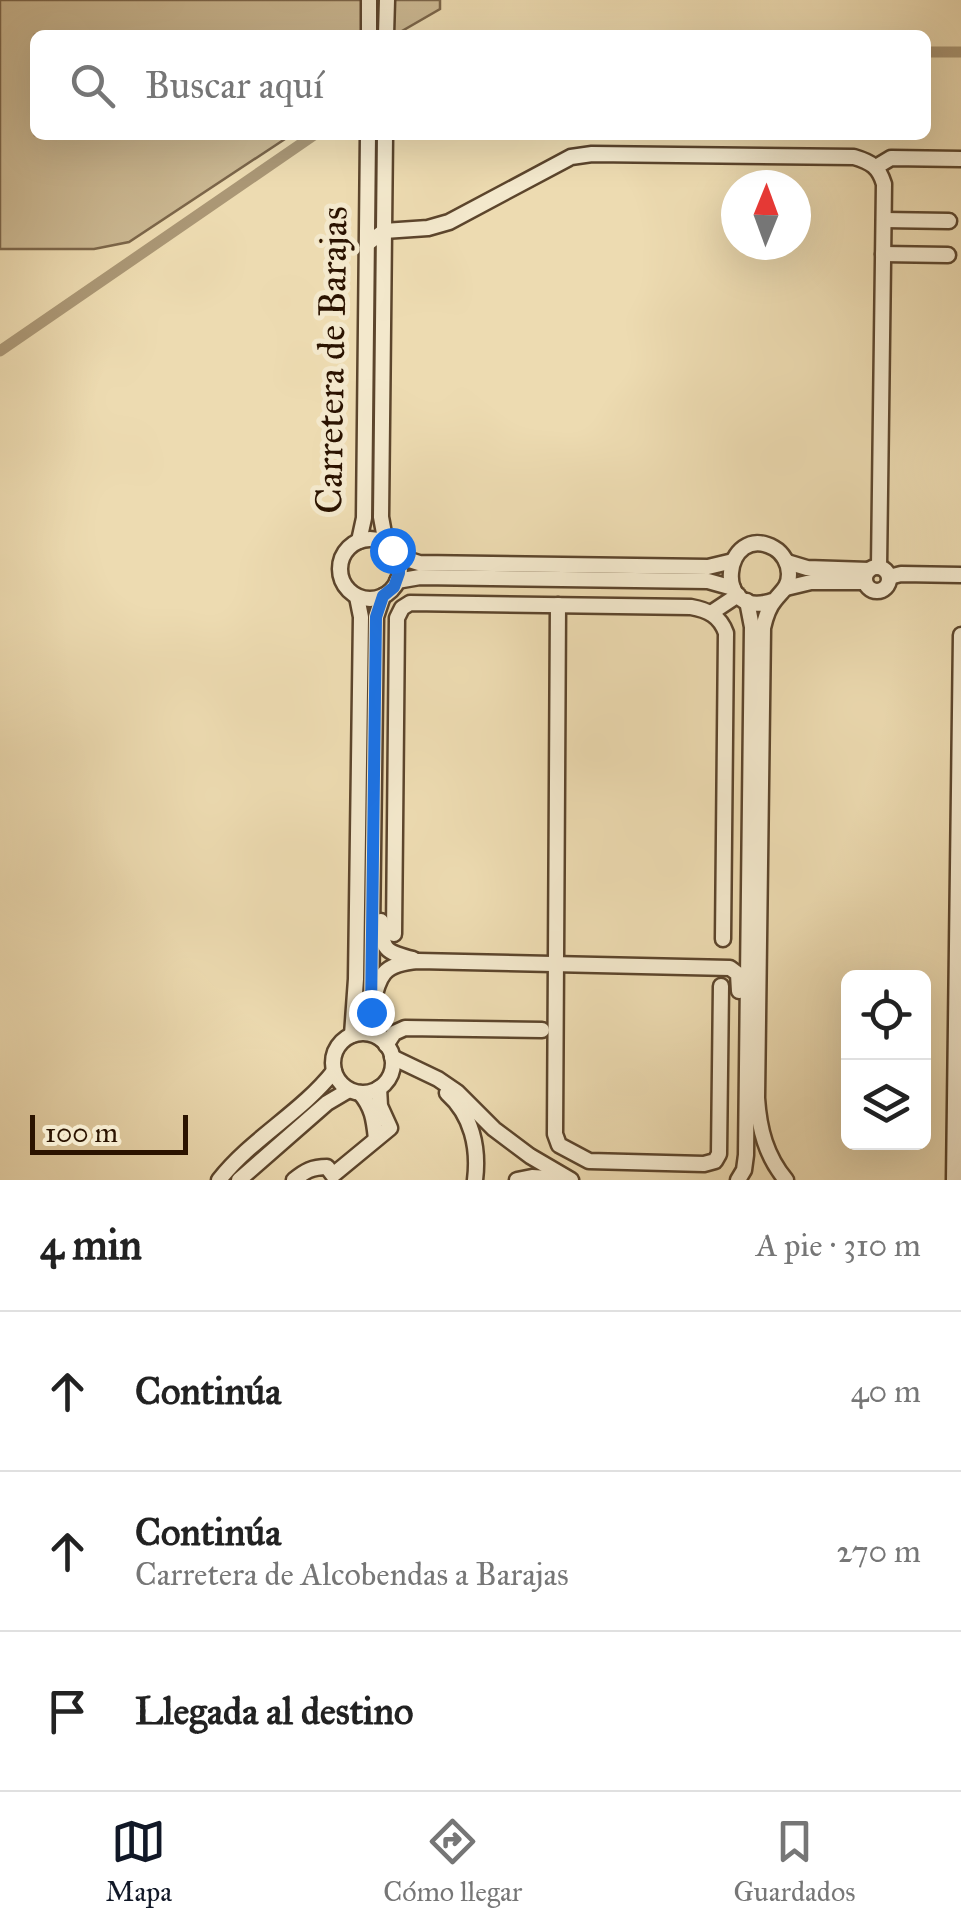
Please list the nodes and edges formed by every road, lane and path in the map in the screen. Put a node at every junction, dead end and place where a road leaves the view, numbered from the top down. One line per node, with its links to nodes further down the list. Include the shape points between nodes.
1 (369, 0): 3 (street)
2 (387, 0): 4 (street)
3 (368, 30)
4 (386, 30)
5 (368, 140): 12 (street, Carretera de Barajas)
6 (386, 140): 11 (street, Carretera de Barajas)
7 (961, 159): 8 (street, via 891,158)
8 (876, 167): 9 (street, via 884,184); 11 (street, via 854,158 592,154 554,165 448,222)
9 (884, 220): 10 (street); 13 (street)
10 (949, 221)
11 (384, 231): 12 (street); 16 (street, Carretera de Barajas)
12 (367, 244): 15 (street, Carretera de Barajas, via 364,518)
13 (884, 254): 14 (street); 20 (street)
14 (948, 254)
15 (358, 541): 16 (street); 26 (street, via 340,564 343,584)
16 (386, 544): 17 (street)
17 (397, 556): 18 (street, via 419,563 708,567); 22 (street)
18 (733, 561): 19 (street, via 756,545 774,548); 24 (street, via 730,574)
19 (787, 562): 20 (street); 23 (street)
20 (876, 574): 21 (street); 23 (street)
21 (961, 575)
22 (397, 581): 24 (street, via 708,581); 25 (street)
23 (786, 588): 27 (street)
24 (739, 595): 27 (street, via 756,604); 29 (street); 38 (street, via 752,627)
25 (383, 596): 26 (street); 31 (street, via 376,617)
26 (358, 597): 40 (street)
27 (774, 600): 53 (street, via 763,638 757,1098 765,1143)
28 (558, 605): 29 (street, via 691,606); 32 (street, via 402,608); 35 (street)
29 (712, 614): 33 (street, via 726,633)
30 (961, 635): 54 (street)
31 (373, 836): 34 (street, via 382,943); 37 (street)
32 (394, 934)
33 (722, 938)
34 (418, 961): 35 (street); 37 (street, via 386,970)
35 (557, 965): 36 (street, via 555,1134 562,1148 589,1162 704,1164 718,1158); 38 (street, via 730,968 738,974)
36 (721, 986)
37 (371, 1012): 41 (street)
38 (747, 1020): 52 (street, via 745,1163)
39 (542, 1030): 41 (street, via 405,1028)
40 (352, 1035): 41 (street, via 372,1034); 42 (street, via 338,1046)
41 (386, 1047): 43 (street, via 393,1066); 51 (street, via 457,1092 494,1129)
42 (334, 1071): 44 (street); 46 (street)
43 (383, 1085): 44 (street); 45 (street, via 380,1106 390,1128); 49 (street, via 417,1076 452,1098 476,1144)
44 (354, 1091): 45 (street, via 369,1104); 47 (street, via 327,1103)
45 (376, 1140): 48 (street, via 334,1175 315,1167)
46 (219, 1180)
47 (239, 1180)
48 (294, 1180)
49 (475, 1180)
50 (516, 1180): 51 (street)
51 (570, 1180)
52 (738, 1180)
53 (786, 1180)
54 (954, 1180)

